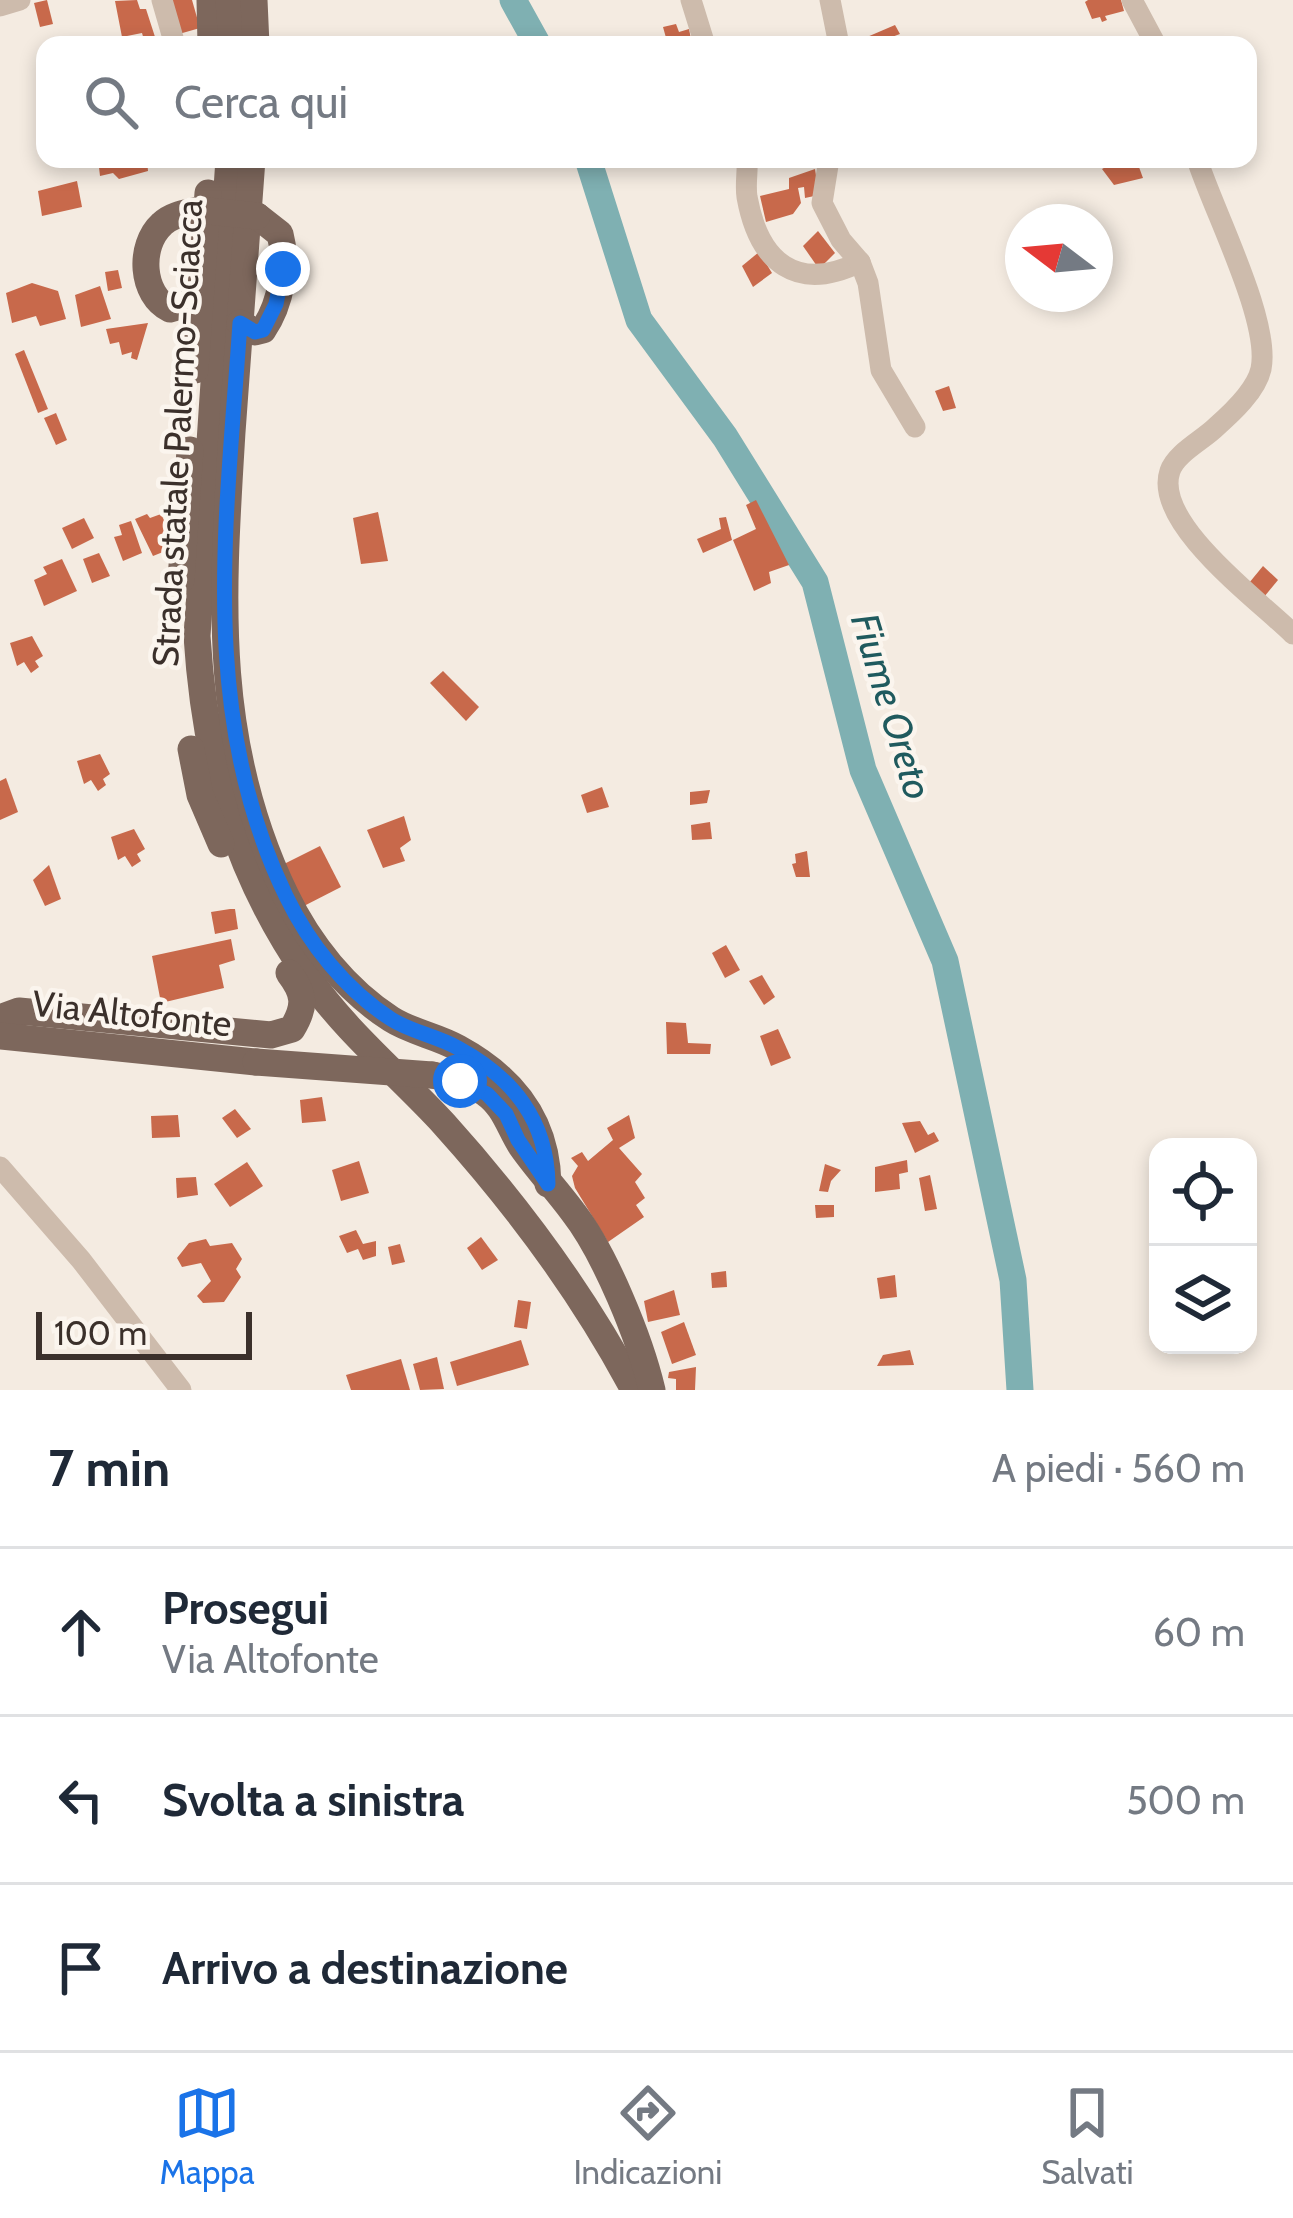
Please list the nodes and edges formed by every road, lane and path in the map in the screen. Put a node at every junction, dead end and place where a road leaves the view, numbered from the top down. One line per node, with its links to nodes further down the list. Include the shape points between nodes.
1 (20, 0): 9 (street)
2 (162, 0): 10 (street)
3 (210, 0): 11 (main road)
4 (229, 0): 12 (main road)
5 (254, 0): 13 (main road)
6 (691, 0): 14 (street)
7 (830, 0): 15 (street)
8 (1132, 0): 16 (street)
9 (0, 6)
10 (172, 36)
11 (211, 36)
12 (231, 36)
13 (256, 36)
14 (702, 36)
15 (837, 36)
16 (1151, 36)
17 (209, 168): 24 (main road)
18 (228, 168): 33 (main road, Strada statale Palermo-Sciacca, via 197,636 202,713 236,842 309,979 545,1248)
19 (251, 168): 25 (main road)
20 (747, 168): 23 (street, via 754,221 776,259 795,274 830,277)
21 (828, 168): 23 (street, via 822,202)
22 (1200, 168): 27 (street, via 1244,280 1261,369 1232,413 1179,458 1168,487 1189,534)
23 (860, 262): 26 (street, via 881,370)
24 (200, 292): 25 (main road, bridge, via 170,309 152,293 153,235 198,210 257,216 280,234 283,269 263,330); 28 (main road, via 183,528 182,700 200,795 245,900 302,990 304,1010 292,1029 271,1035 19,1011)
25 (240, 323): 31 (main road, via 223,619 235,742 266,850 313,942 354,991 394,1021 457,1047 513,1090 539,1126)
26 (915, 427)
27 (1293, 634)
28 (0, 1018)
29 (0, 1036): 31 (main road, Via Altofonte, bridge, via 460,1081 506,1114)
30 (0, 1166): 32 (street)
31 (548, 1184): 34 (main road, via 576,1214 604,1268)
32 (181, 1390)
33 (634, 1390)
34 (652, 1390)

